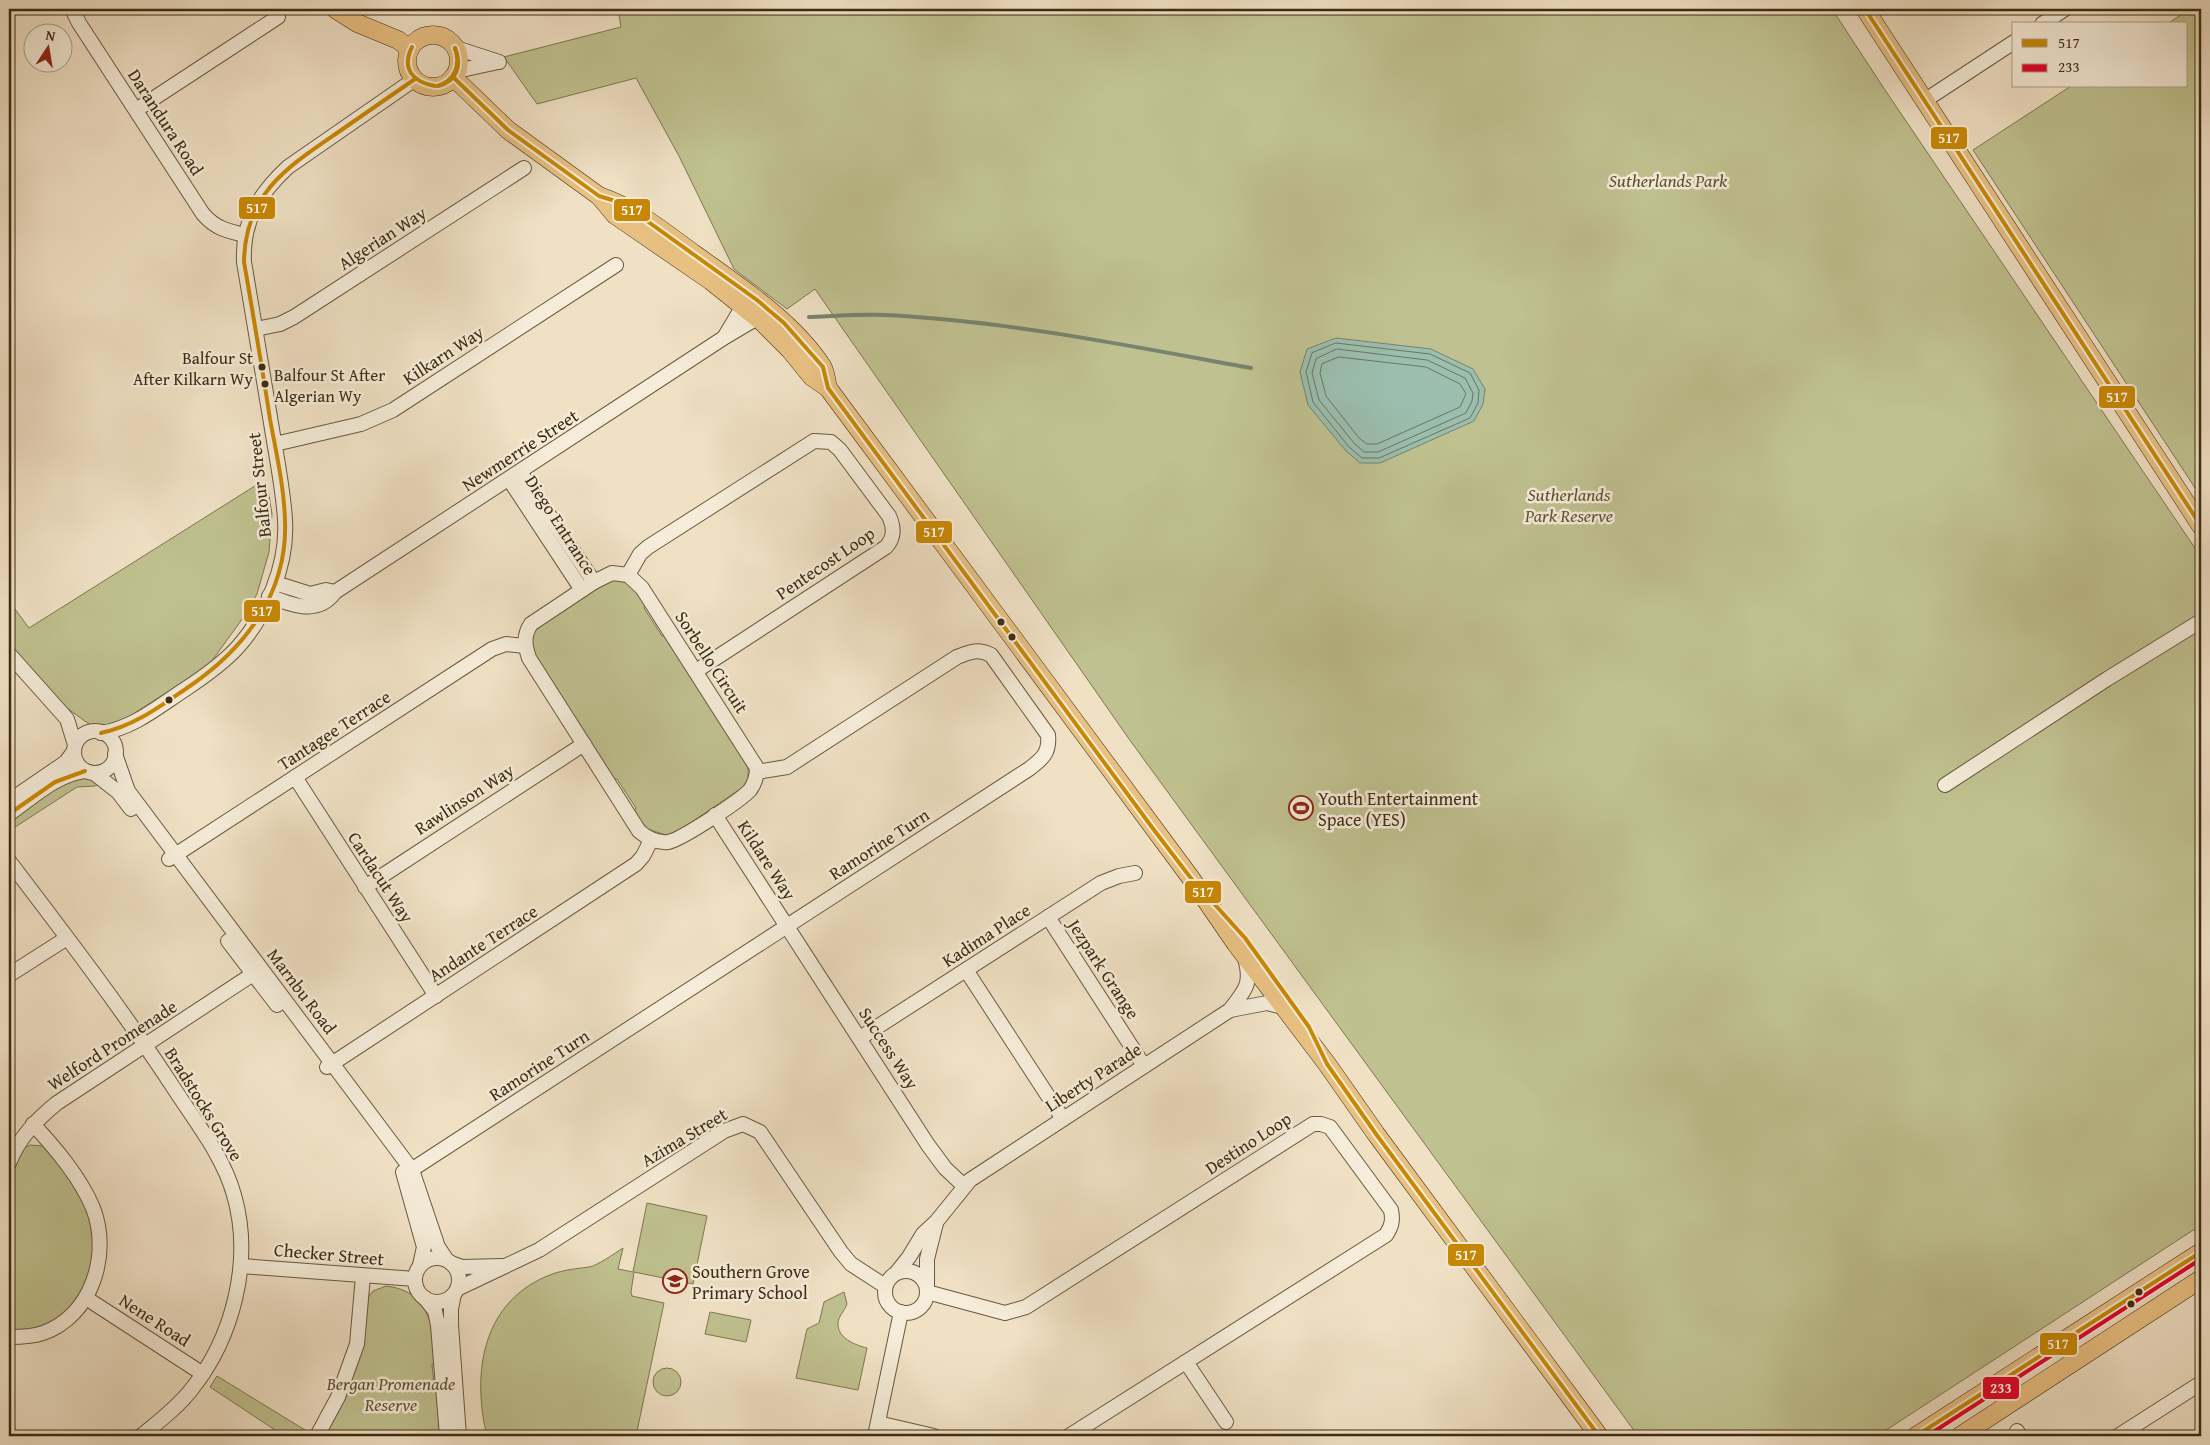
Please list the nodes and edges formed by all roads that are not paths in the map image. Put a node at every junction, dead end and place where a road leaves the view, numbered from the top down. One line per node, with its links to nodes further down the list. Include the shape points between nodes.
1 (74, 9): 13 (street, Darandura Road, via 79,23)
2 (335, 9): 9 (main road)
3 (1865, 9): 12 (main road)
4 (2066, 9): 6 (street)
5 (278, 17): 13 (street)
6 (2045, 22)
7 (2012, 43): 12 (street)
8 (456, 48): 9 (main road, via 444,37 429,35 415,42); 10 (main road, via 459,55); 10 (street, via 499,62)
9 (410, 49): 11 (main road, via 409,71)
10 (455, 74): 11 (main road, via 448,82 433,86); 17 (main road, via 508,130 599,196 614,214 711,281)
11 (415, 79): 15 (street, Balfour Street, via 288,167 270,183 254,208)
12 (1924, 101): 23 (main road)
13 (136, 110): 15 (street, Darandura Road, via 211,224)
14 (524, 168): 19 (street, Algerian Way, via 294,317)
15 (245, 235): 19 (street, Balfour Street, via 244,262)
16 (616, 264): 21 (street, Kilkarn Way, via 393,410 361,424)
17 (746, 300): 18 (main road); 20 (street, Newmerrie Street)
18 (762, 313): 20 (street, Newmerrie Street); 49 (main road, via 812,377 828,388)
19 (256, 329): 21 (street, Balfour Street)
20 (725, 337): 22 (street, Newmerrie Street)
21 (275, 444): 26 (street, Balfour Street, via 286,522)
22 (515, 476): 25 (street, Diego Entrance); 26 (street, Newmerrie Street, via 335,592 326,590 310,594); 27 (street, Diego Entrance)
23 (2201, 526)
24 (628, 575): 25 (street, via 612,573); 31 (street, Sorbello Circuit, via 642,588); 31 (street, Pentecost Loop, via 648,547 814,441 831,442 840,450 888,516 893,535 886,547)
25 (594, 582): 27 (street)
26 (272, 589): 33 (street, Balfour Street, via 250,631 224,661)
27 (582, 590): 29 (street, via 531,624 525,636)
28 (2201, 622): 41 (street)
29 (525, 646): 35 (street, via 529,658); 40 (street, Tantagee Terrace, via 506,644 492,649)
30 (9, 654): 32 (street)
31 (696, 671): 39 (street, Sorbello Circuit, via 755,763)
32 (67, 719): 34 (street); 36 (street)
33 (132, 725): 34 (street, Balfour Street, via 116,731); 37 (street, Balfour Street)
34 (97, 732): 36 (street, via 82,736); 37 (street, via 113,742)
35 (584, 744): 45 (street, via 639,832); 50 (street, Rawlinson Way)
36 (75, 748): 38 (street, via 75,761); 42 (street, via 66,762)
37 (115, 753): 38 (street, via 109,768); 46 (street, Marnbu Road, via 128,791)
38 (90, 772): 43 (street, via 73,772); 46 (street, Marnbu Road, via 118,792)
39 (757, 772): 44 (street, via 749,791); 52 (street, Ramorine Turn, via 787,767 971,651 991,655 1048,735 1045,756 1029,769)
40 (295, 778): 46 (street, Tantagee Terrace); 50 (street, Cardacut Way)
41 (1945, 785)
42 (9, 801)
43 (9, 814)
44 (715, 815): 45 (street, via 672,841); 52 (street, Kildare Way)
45 (651, 840): 58 (street, Andante Terrace, via 644,856 636,864)
46 (172, 857): 56 (street, Marnbu Road); 64 (street, Marnbu Road)
47 (9, 861): 53 (street, Bradstocks Grove)
48 (1135, 873): 51 (street, Kadima Place, via 1101,883)
49 (1190, 878): 54 (main road); 63 (main road, via 1245,938 1310,1027)
50 (365, 887): 58 (street, Cardacut Way)
51 (1048, 917): 55 (street, Kadima Place); 65 (street, Jezpark Grange)
52 (787, 926): 61 (street, Success Way); 69 (street, Ramorine Turn)
53 (67, 938): 57 (street); 62 (street, Bradstocks Grove)
54 (1244, 955): 59 (main road); 60 (street, Liberty Parade, via 1248,982)
55 (966, 970): 61 (street, Kadima Place); 66 (street)
56 (253, 974): 62 (street, Welford Promenade); 64 (street, Marnbu Road)
57 (9, 975)
58 (436, 996): 64 (street, Andante Terrace)
59 (1283, 1006): 60 (street, via 1267,1003); 63 (main road)
60 (1230, 1010): 65 (street, Liberty Parade)
61 (860, 1038): 70 (street, Success Way, via 942,1165)
62 (146, 1046): 67 (street, Welford Promenade, via 57,1103); 76 (street, Bradstocks Grove, via 216,1154 234,1195 240,1230)
63 (1327, 1064): 100 (main road)
64 (330, 1066): 69 (street, Marnbu Road)
65 (1144, 1066): 66 (street, Liberty Parade)
66 (1063, 1119): 70 (street, Liberty Parade)
67 (33, 1124): 68 (street, Welford Promenade, via 14,1150); 84 (street, via 68,1166 95,1215 100,1241 98,1264)
68 (9, 1163)
69 (409, 1172): 73 (street, Marnbu Road, via 438,1247); 74 (street, Marnbu Road, via 424,1247)
70 (964, 1186): 71 (street, Liberty Parade)
71 (936, 1222): 77 (street, Liberty Parade, via 923,1234); 82 (street, Liberty Parade, via 927,1259)
72 (2201, 1252): 101 (main road)
73 (448, 1261): 74 (street, via 432,1258); 75 (street, via 462,1267); 83 (street, via 459,1275)
74 (420, 1265): 80 (street)
75 (506, 1265): 81 (street, Azima Street, via 539,1250 724,1131 743,1124 760,1132 851,1264); 83 (street, Azima Street)
76 (241, 1266): 78 (street, Checker Street); 89 (street, Bradstocks Grove, via 226,1333)
77 (896, 1272): 81 (street); 82 (street, via 913,1272 922,1278)
78 (363, 1276): 80 (street, Checker Street); 95 (street, via 357,1344 338,1397)
79 (2201, 1279): 90 (main road)
80 (415, 1280): 85 (street)
81 (885, 1286): 86 (street, via 884,1293 890,1305)
82 (927, 1290): 86 (street, via 919,1308 914,1312); 88 (street, Destino Loop, via 1005,1313 1026,1308 1313,1124 1330,1128 1391,1210 1391,1228 1386,1235)
83 (456, 1292): 85 (street, via 437,1302); 97 (street, via 451,1325)
84 (86, 1298): 87 (street, via 70,1317 51,1330 34,1336); 89 (street, Nene Road)
85 (425, 1298): 96 (street, via 438,1325)
86 (902, 1312): 93 (street)
87 (9, 1337)
88 (1186, 1362): 92 (street); 99 (street, Destino Loop)
89 (203, 1374): 94 (street, Bradstocks Grove, via 186,1396)
90 (2046, 1381): 102 (main road); 103 (main road, via 2041,1397)
91 (2201, 1382): 104 (street)
92 (1226, 1422)
93 (877, 1429): 98 (street)
94 (141, 1436)
95 (317, 1436)
96 (447, 1436)
97 (459, 1436)
98 (934, 1436)
99 (1069, 1436)
100 (1598, 1436)
101 (1916, 1436)
102 (1960, 1436)
103 (1981, 1436)
104 (2118, 1436)

